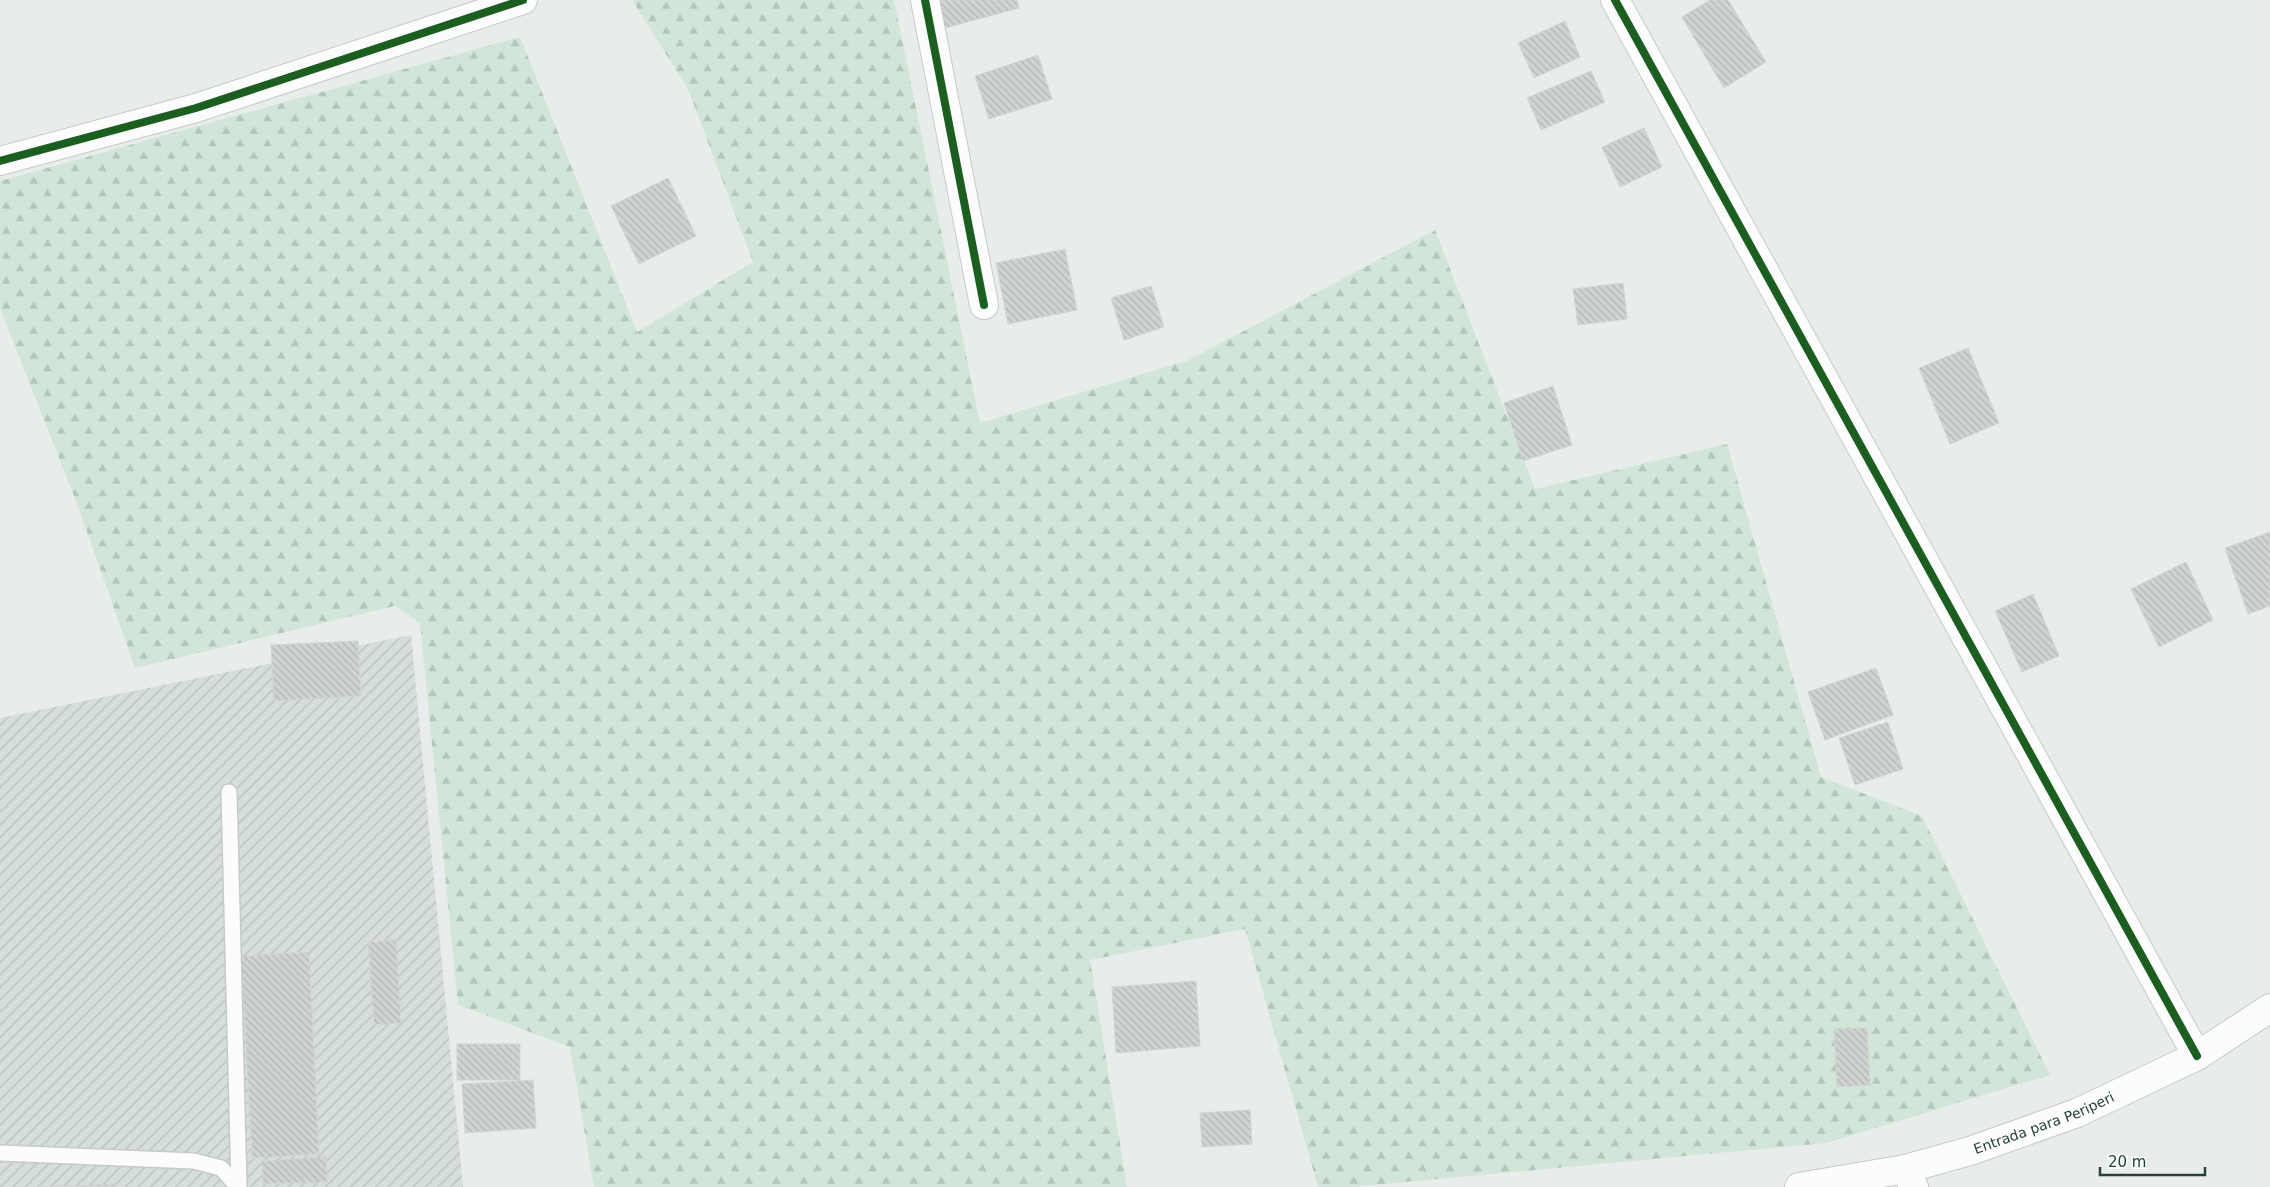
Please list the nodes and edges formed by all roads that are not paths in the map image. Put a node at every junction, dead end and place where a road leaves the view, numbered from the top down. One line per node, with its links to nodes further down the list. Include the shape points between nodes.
1 (523, 0): 4 (street, via 196,108)
2 (925, 0): 5 (street)
3 (1615, 0): 8 (street)
4 (0, 161)
5 (984, 304)
6 (229, 792): 11 (lane)
7 (2270, 1008): 8 (street, Entrada para Periperi)
8 (2197, 1056): 10 (street, Entrada para Periperi, via 2077,1113 1970,1151)
9 (0, 1153): 11 (lane, via 194,1161 221,1168)
10 (1909, 1178): 12 (street, Entrada para Periperi)
11 (239, 1187)
12 (1799, 1187)

